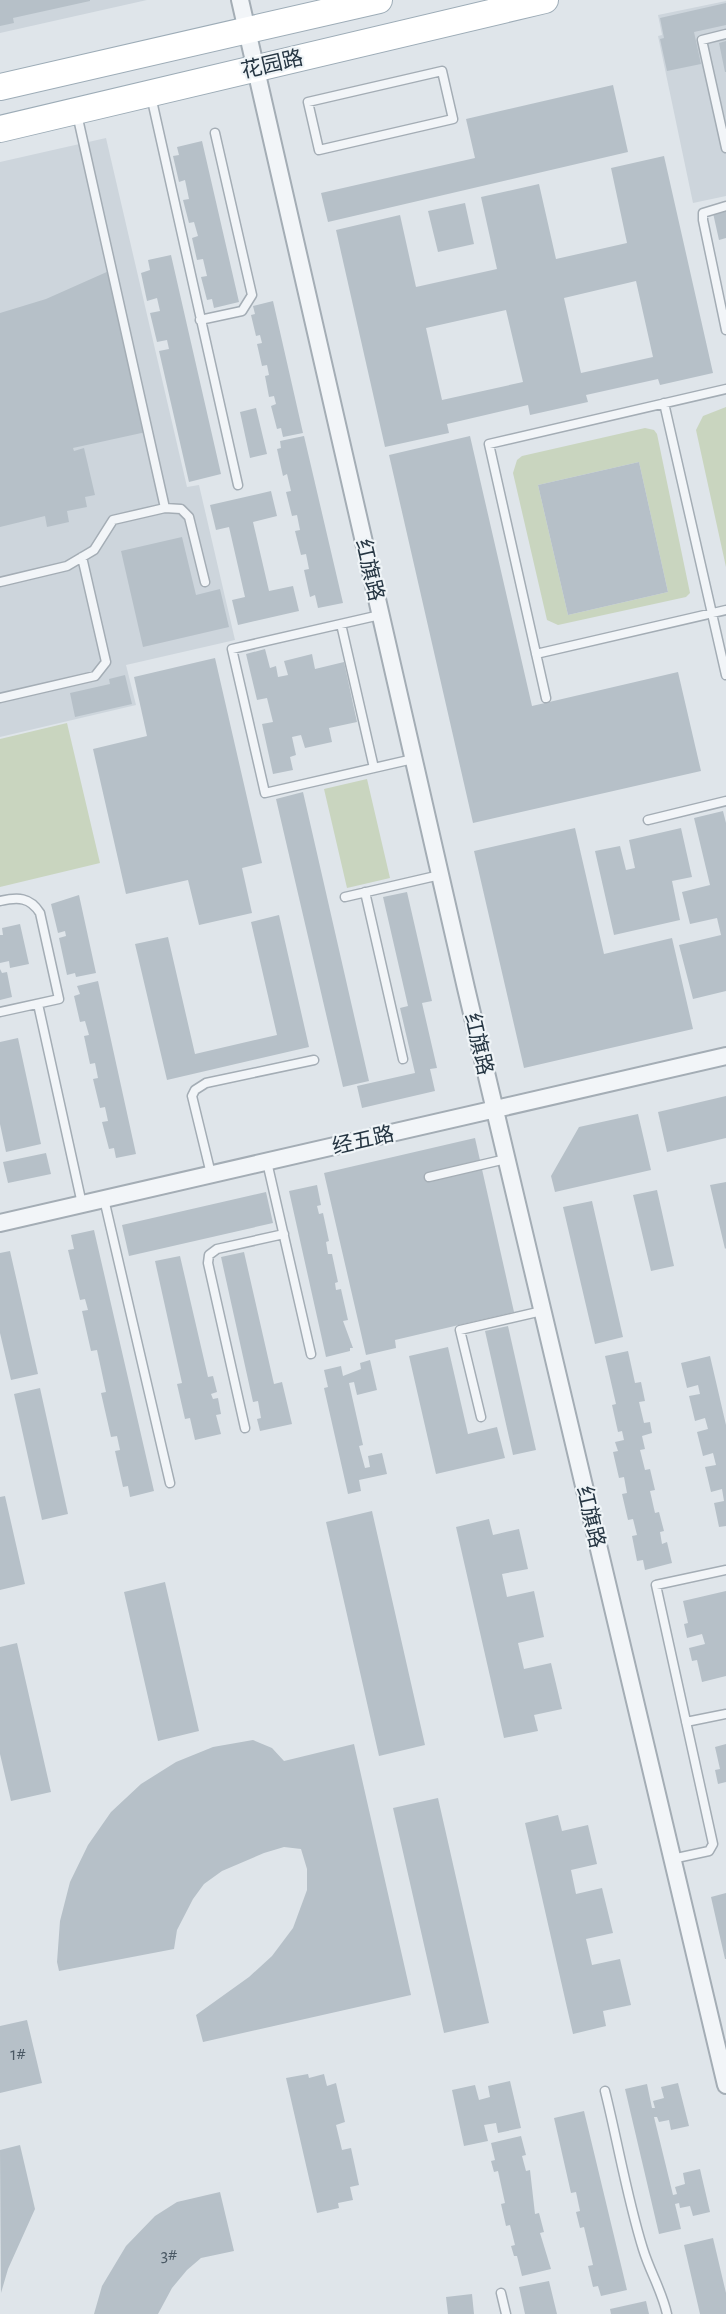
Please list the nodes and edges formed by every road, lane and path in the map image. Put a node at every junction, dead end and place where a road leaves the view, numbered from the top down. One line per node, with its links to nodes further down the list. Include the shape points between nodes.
1 (240, 0): 4 (street, 红旗路)
2 (379, 0): 4 (main road, 花园路)
3 (545, 0): 6 (main road, 花园路)
4 (247, 30): 6 (street, 红旗路); 7 (main road, 花园路)
5 (726, 34): 12 (lane, via 702,40)
6 (255, 68): 8 (main road, 花园路); 26 (street, 红旗路)
7 (0, 87)
8 (151, 93): 9 (main road, 花园路); 15 (lane)
9 (76, 112): 10 (main road, 花园路); 20 (lane)
10 (0, 129)
11 (214, 133): 15 (lane, via 252,295 242,311)
12 (726, 148)
13 (319, 150): 13 (lane, via 308,102 442,72 453,119)
14 (726, 206): 16 (lane, via 703,213 703,220)
15 (200, 320): 19 (lane)
16 (726, 330)
17 (726, 389): 18 (lane)
18 (664, 403): 25 (lane); 28 (lane, via 489,444)
19 (238, 485)
20 (165, 508): 21 (lane, via 113,520 94,550); 23 (lane, via 181,508 189,517)
21 (82, 557): 22 (lane, via 67,566); 30 (lane, via 106,662 95,676)
22 (0, 582)
23 (205, 582)
24 (726, 610): 25 (lane)
25 (712, 614): 28 (lane); 29 (lane)
26 (380, 615): 27 (lane); 32 (street, 红旗路)
27 (341, 624): 33 (lane); 33 (lane, via 232,649 265,793)
28 (536, 654): 31 (lane)
29 (726, 675)
30 (0, 698)
31 (546, 698)
32 (413, 759): 33 (lane); 36 (street, 红旗路)
33 (374, 768)
34 (726, 801): 35 (lane)
35 (648, 820)
36 (440, 875): 37 (lane); 45 (street, 红旗路)
37 (365, 892): 38 (lane); 43 (lane)
38 (345, 897)
39 (0, 901): 40 (lane, via 23,899 33,902 40,913 59,999)
40 (38, 1004): 41 (lane); 51 (lane)
41 (0, 1012)
42 (726, 1056): 45 (street, 经五路)
43 (403, 1059)
44 (314, 1060): 48 (lane, via 206,1083 195,1090 192,1096)
45 (494, 1110): 46 (street, 红旗路); 47 (street, 经五路)
46 (506, 1159): 49 (lane); 54 (street, 红旗路)
47 (267, 1162): 48 (street, 经五路); 53 (lane)
48 (211, 1174): 50 (street, 经五路)
49 (429, 1177)
50 (104, 1199): 51 (street, 经五路); 58 (lane)
51 (82, 1204): 52 (street, 经五路)
52 (0, 1222)
53 (284, 1234): 55 (lane); 57 (lane, via 217,1249 209,1255)
54 (542, 1311): 56 (lane, via 460,1330); 62 (street, 红旗路)
55 (311, 1354)
56 (481, 1417)
57 (245, 1428)
58 (170, 1483)
59 (726, 1570): 61 (lane, via 656,1585)
60 (726, 1714): 61 (lane)
61 (686, 1722): 62 (lane, via 713,1844 709,1851)
62 (672, 1859): 63 (street, 红旗路)
63 (726, 2085)
64 (606, 2091): 67 (lane, via 642,2248)
65 (501, 2293): 66 (lane)
66 (506, 2314)
67 (667, 2314)

